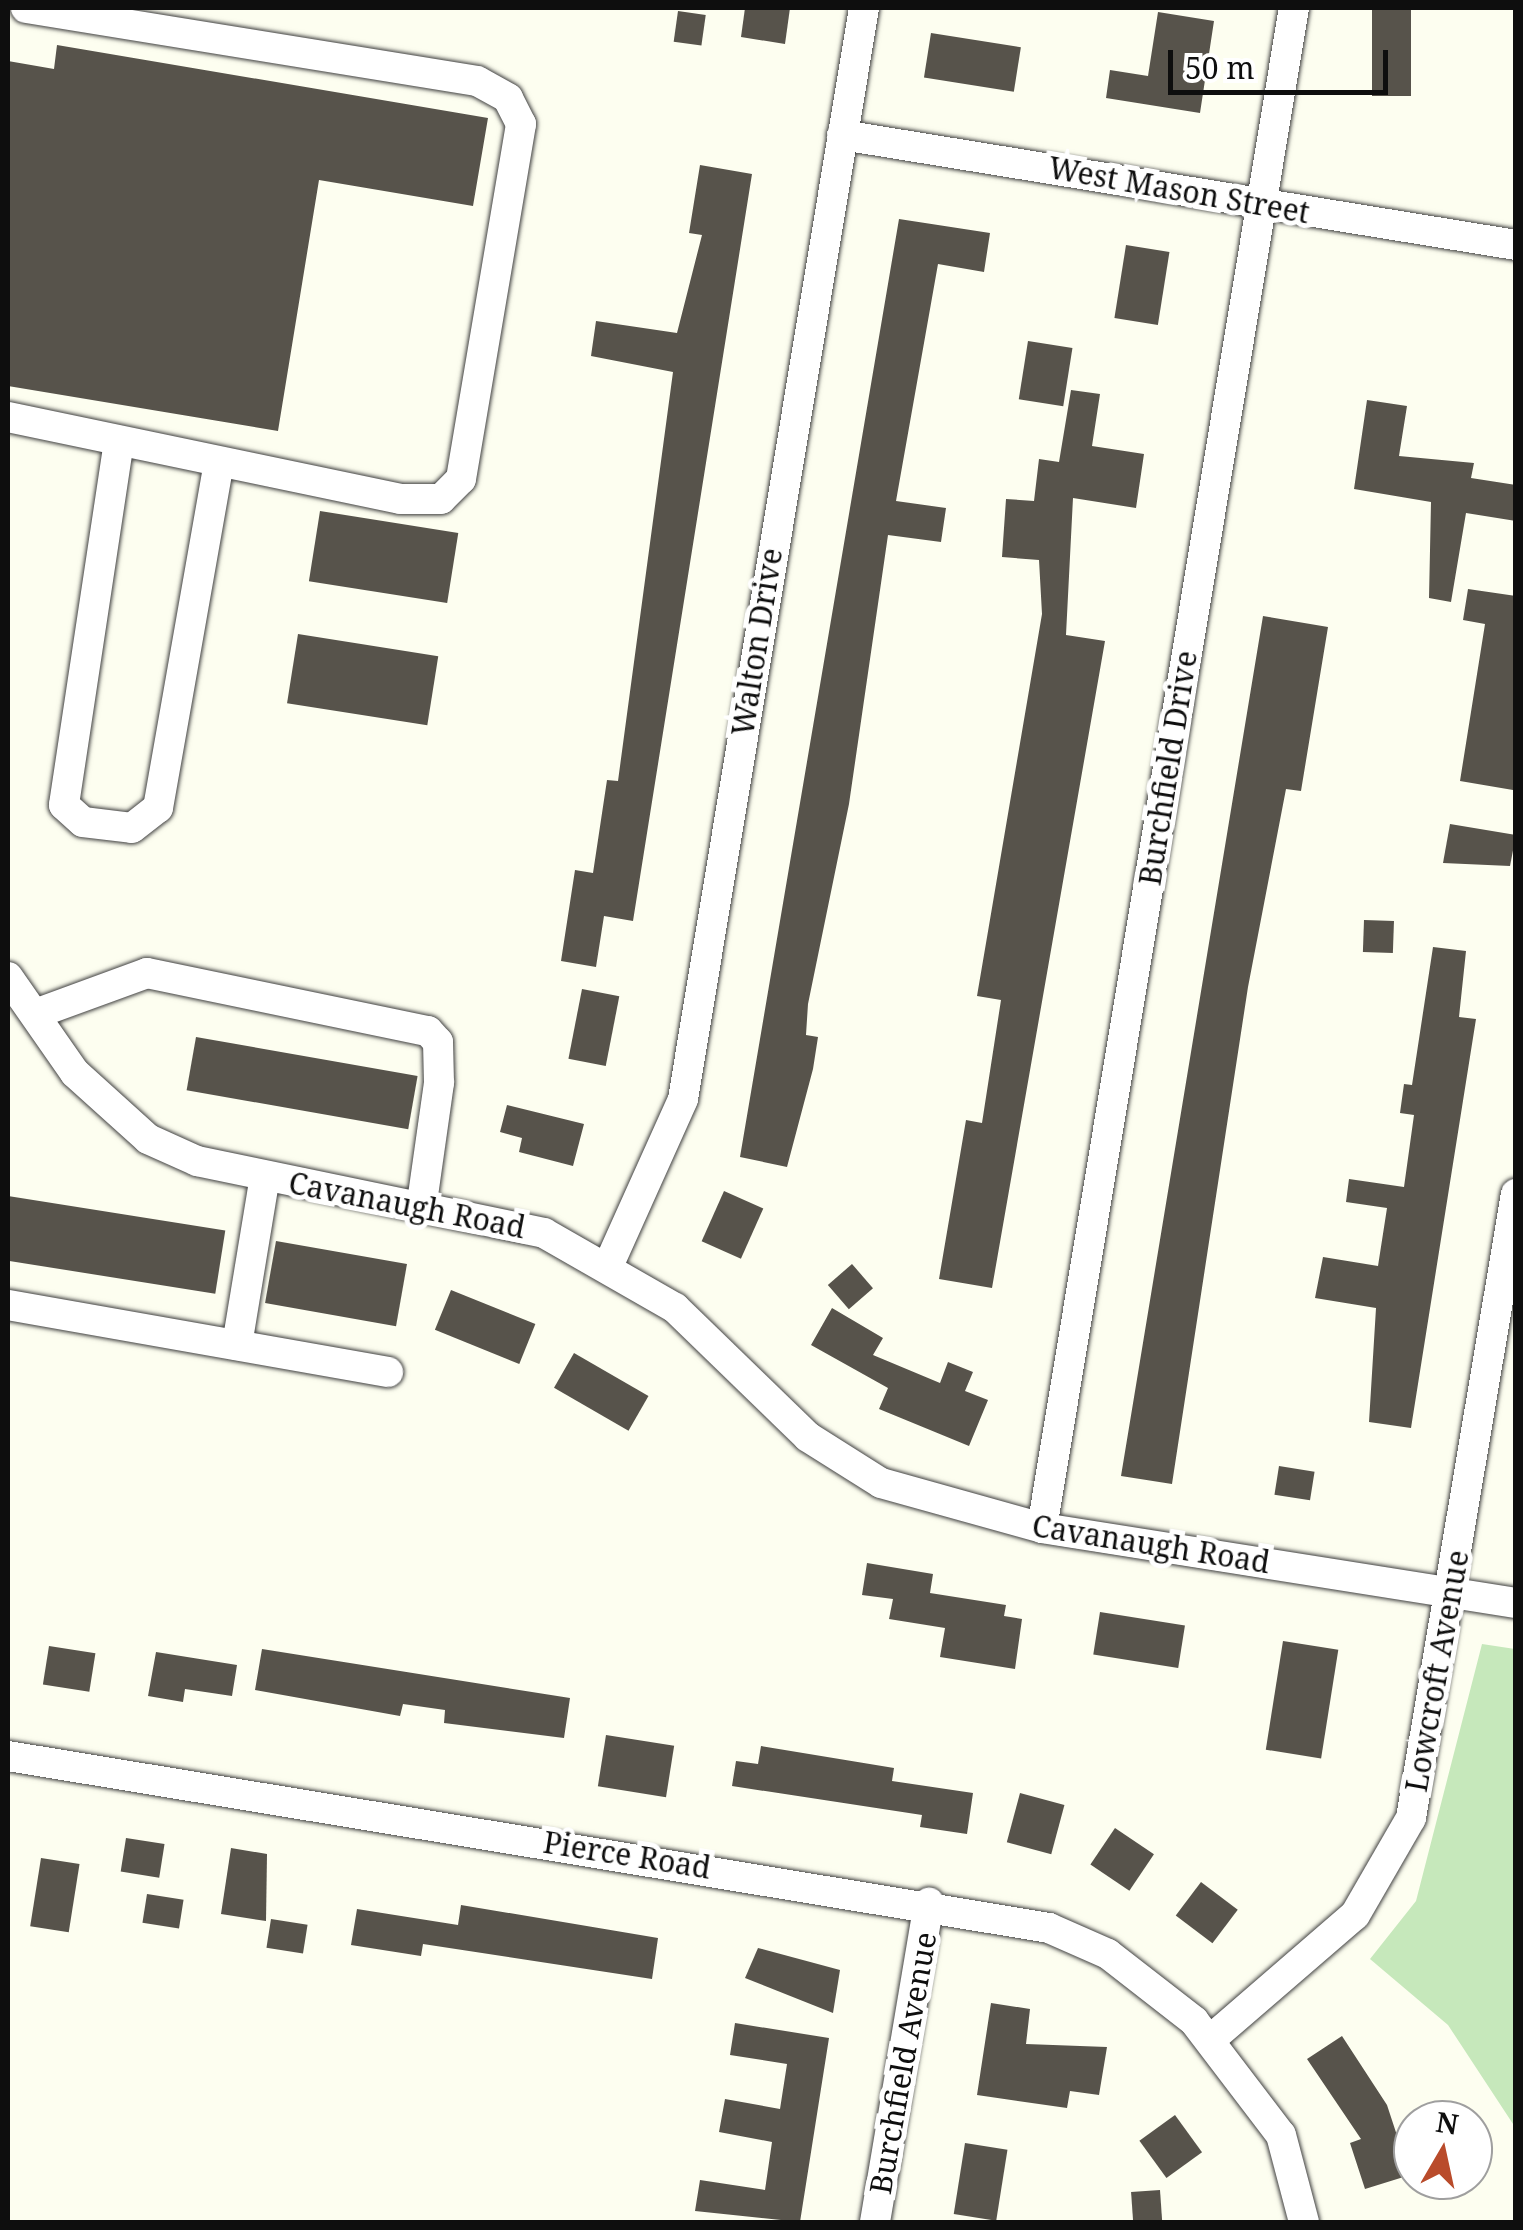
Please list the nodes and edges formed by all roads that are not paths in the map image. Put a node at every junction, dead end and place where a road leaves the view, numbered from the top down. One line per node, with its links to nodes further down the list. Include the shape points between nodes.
1 (26, 8): 9 (street, via 477,81 508,98 521,124 461,479 441,499 400,499)
2 (864, 8): 4 (street, Walton Drive)
3 (1294, 8): 5 (street, Burchfield Drive)
4 (842, 135): 5 (street, West Mason Street); 15 (street, Walton Drive, via 683,1099)
5 (1262, 203): 6 (street, West Mason Street); 19 (street, Burchfield Drive)
6 (1516, 245)
7 (8, 417): 8 (street)
8 (119, 441): 9 (street); 9 (street, via 64,805 84,822 132,828 158,808)
9 (219, 462)
10 (8, 977): 11 (street, Cavanaugh Road)
11 (36, 1014): 12 (street, Cavanaugh Road, via 96,1096 148,1139); 14 (street, via 147,973 428,1031 438,1042 439,1083)
12 (265, 1176): 14 (street, Cavanaugh Road); 17 (street)
13 (1516, 1194): 20 (street, Lowcroft Avenue)
14 (422, 1202): 15 (street, Cavanaugh Road, via 544,1233)
15 (609, 1264): 19 (street, Cavanaugh Road, via 675,1308 808,1436 880,1482)
16 (8, 1305): 17 (street)
17 (236, 1346): 18 (street)
18 (388, 1372)
19 (1042, 1528): 20 (street, Cavanaugh Road)
20 (1452, 1591): 21 (street, Cavanaugh Road); 24 (street, Lowcroft Avenue, via 1425,1758 1386,1871 1355,1915)
21 (1516, 1603)
22 (8, 1756): 23 (street, Pierce Road)
23 (929, 1903): 24 (street, Pierce Road, via 1049,1928 1108,1954); 25 (street, Burchfield Avenue)
24 (1210, 2040): 26 (street, via 1282,2136)
25 (875, 2222)
26 (1304, 2222)

